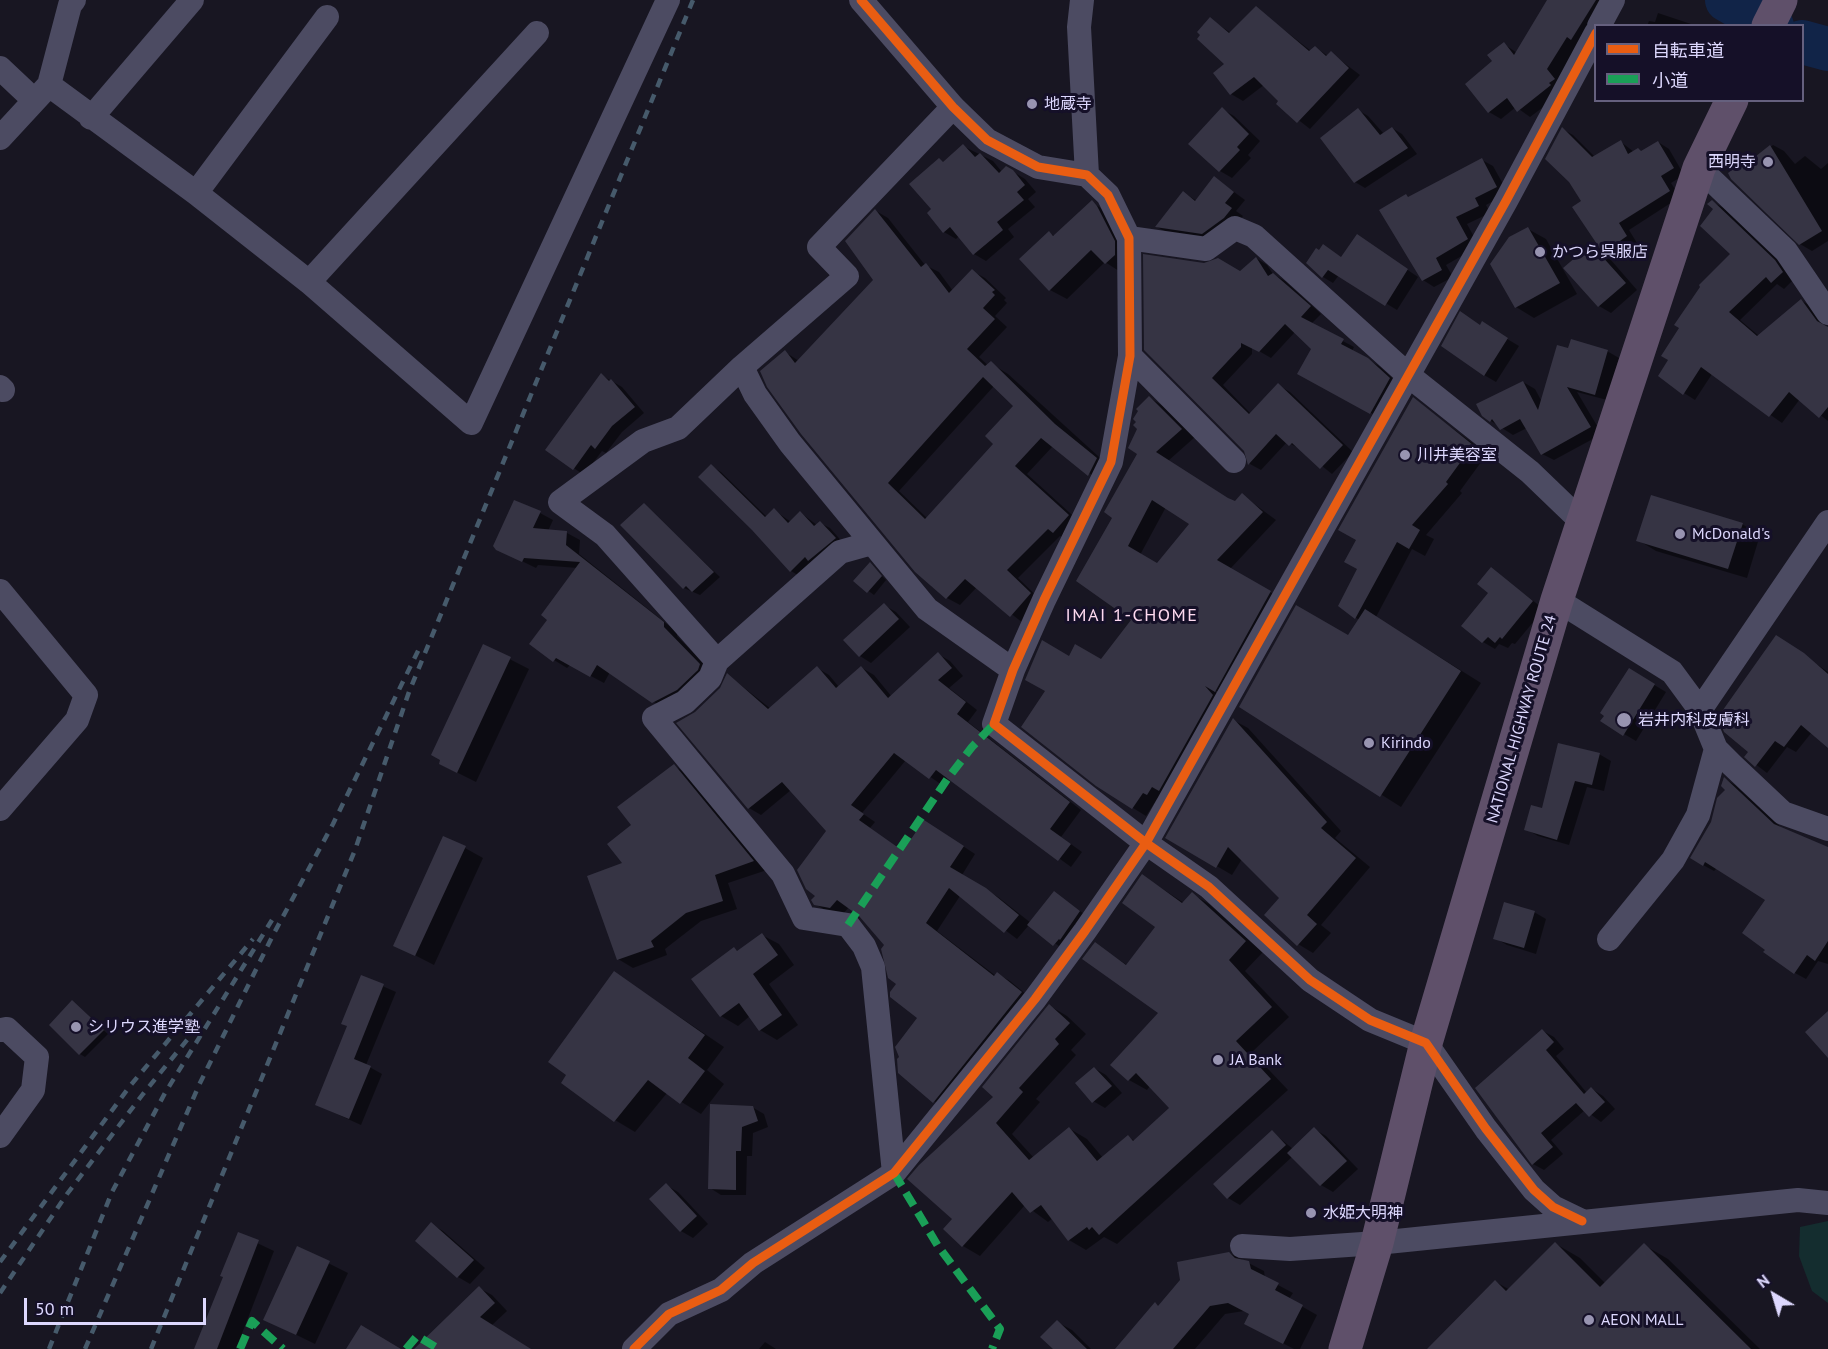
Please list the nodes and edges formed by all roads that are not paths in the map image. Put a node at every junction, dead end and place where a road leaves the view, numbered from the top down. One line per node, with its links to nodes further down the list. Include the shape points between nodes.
1 (74, 0): 12 (street)
2 (192, 0): 15 (street)
3 (668, 0): 21 (street, via 471,423)
4 (861, 0): 14 (street)
5 (1082, 0): 18 (street, via 1079,27)
6 (1613, 0): 8 (street)
7 (327, 17): 19 (street)
8 (1600, 24)
9 (537, 33): 21 (street)
10 (1594, 37): 25 (street)
11 (0, 68): 12 (street)
12 (41, 93): 15 (street); 16 (street)
13 (1731, 102): 17 (highway, NATIONAL HIGHWAY ROUTE 24)
14 (953, 107): 18 (street, via 987,140 1038,167); 24 (street, via 819,247 847,276)
15 (91, 118): 19 (street)
16 (0, 138)
17 (1699, 168): 22 (street, via 1786,251); 27 (highway, NATIONAL HIGHWAY ROUTE 24)
18 (1087, 175): 20 (street, via 1108,195)
19 (196, 192): 21 (street)
20 (1129, 238): 23 (street); 25 (street, via 1206,249 1235,228 1254,236)
21 (309, 282)
22 (1828, 313)
23 (1130, 356): 26 (street); 33 (street, via 1111,462)
24 (742, 367): 29 (street, via 755,394 790,443); 32 (street, via 678,428 643,441 560,502 605,535)
25 (1408, 375): 27 (street, via 1530,472); 38 (street)
26 (1234, 460)
27 (1582, 522): 31 (highway, NATIONAL HIGHWAY ROUTE 24)
28 (1828, 522): 34 (street)
29 (872, 543): 32 (street, via 840,552); 33 (street, via 927,609)
30 (0, 591): 36 (street, via 86,694 77,720)
31 (1557, 600): 34 (street, via 1672,672); 41 (highway, NATIONAL HIGHWAY ROUTE 24)
32 (717, 661): 43 (street, via 710,678 685,702 654,718 783,874 804,918 848,925 864,946 873,967)
33 (1013, 670): 38 (street, via 994,724)
34 (1700, 710): 35 (street)
35 (1716, 749): 37 (street, via 1783,813); 39 (street, via 1698,815 1673,860)
36 (0, 809)
37 (1828, 829)
38 (1146, 843): 41 (street, via 1209,887 1310,980 1370,1020); 43 (street, via 1035,999)
39 (1609, 939)
40 (0, 1030): 42 (street, via 7,1029 37,1057 33,1090)
41 (1426, 1043): 45 (street, via 1534,1191 1553,1207); 46 (highway, NATIONAL HIGHWAY ROUTE 24)
42 (0, 1136)
43 (894, 1173): 48 (street, via 753,1263 721,1290 669,1314)
44 (1828, 1203): 45 (street, via 1798,1200)
45 (1582, 1221): 46 (street)
46 (1377, 1243): 47 (street, via 1290,1249); 49 (highway, NATIONAL HIGHWAY ROUTE 24)
47 (1242, 1246)
48 (634, 1349)
49 (1344, 1349)

